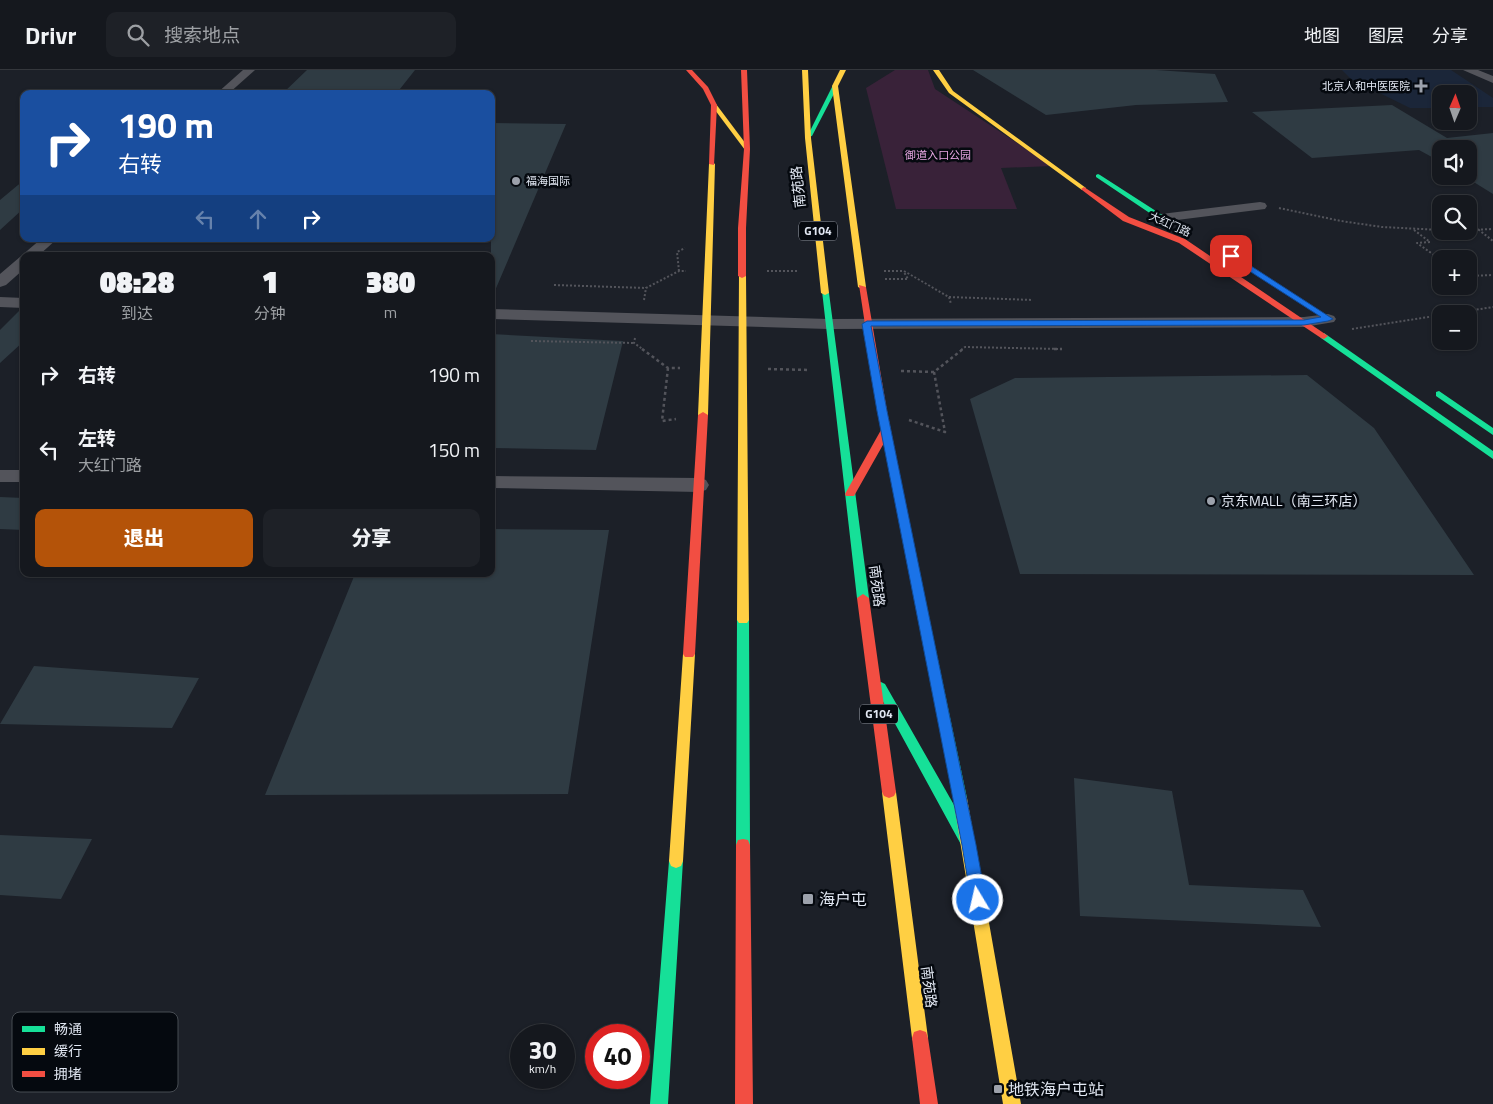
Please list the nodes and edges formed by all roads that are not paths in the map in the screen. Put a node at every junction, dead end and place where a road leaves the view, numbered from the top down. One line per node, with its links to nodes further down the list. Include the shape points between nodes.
1 (250, 70): 11 (street)
2 (689, 70): 13 (main road, via 706,88)
3 (744, 70): 15 (main road)
4 (805, 70): 14 (main road, 南苑路 / G104)
5 (843, 70): 10 (main road)
6 (857, 70): 10 (main road)
7 (1468, 70): 9 (street)
8 (939, 74): 12 (main road, 大红门路); 27 (main road, 大红门路, via 951,92 1126,219 1182,241)
9 (1493, 80)
10 (835, 86): 14 (main road); 32 (main road)
11 (227, 90)
12 (978, 98)
13 (714, 105): 15 (main road); 28 (main road)
14 (808, 138): 31 (main road, 南苑路 / G104)
15 (747, 149): 30 (main road, via 742,228)
16 (1089, 171): 18 (main road, 大红门路)
17 (1260, 206): 18 (street)
18 (1161, 218): 19 (main road, 大红门路)
19 (1184, 229)
20 (46, 242): 21 (street)
21 (34, 252)
22 (20, 264): 23 (street)
23 (0, 282)
24 (0, 302): 25 (street)
25 (20, 303)
26 (495, 314): 28 (street)
27 (1308, 315): 29 (street); 32 (street); 37 (main road, 大红门路)
28 (708, 319): 30 (street); 41 (main road)
29 (1328, 319): 33 (main road)
30 (742, 320): 31 (street); 46 (main road)
31 (828, 324): 32 (street); 42 (main road, 南苑路 / G104)
32 (867, 324): 35 (main road)
33 (1344, 330)
34 (1430, 389): 36 (main road)
35 (886, 430): 42 (main road); 44 (main road)
36 (1493, 432)
37 (1493, 456)
38 (0, 476): 39 (street)
39 (20, 476)
40 (495, 482): 41 (street)
41 (699, 485): 45 (main road)
42 (850, 494): 43 (main road, 南苑路 / G104)
43 (874, 674): 44 (main road); 47 (main road, 南苑路 / G104)
44 (969, 845): 48 (main road)
45 (659, 1104)
46 (744, 1104)
47 (929, 1104)
48 (1012, 1104)

